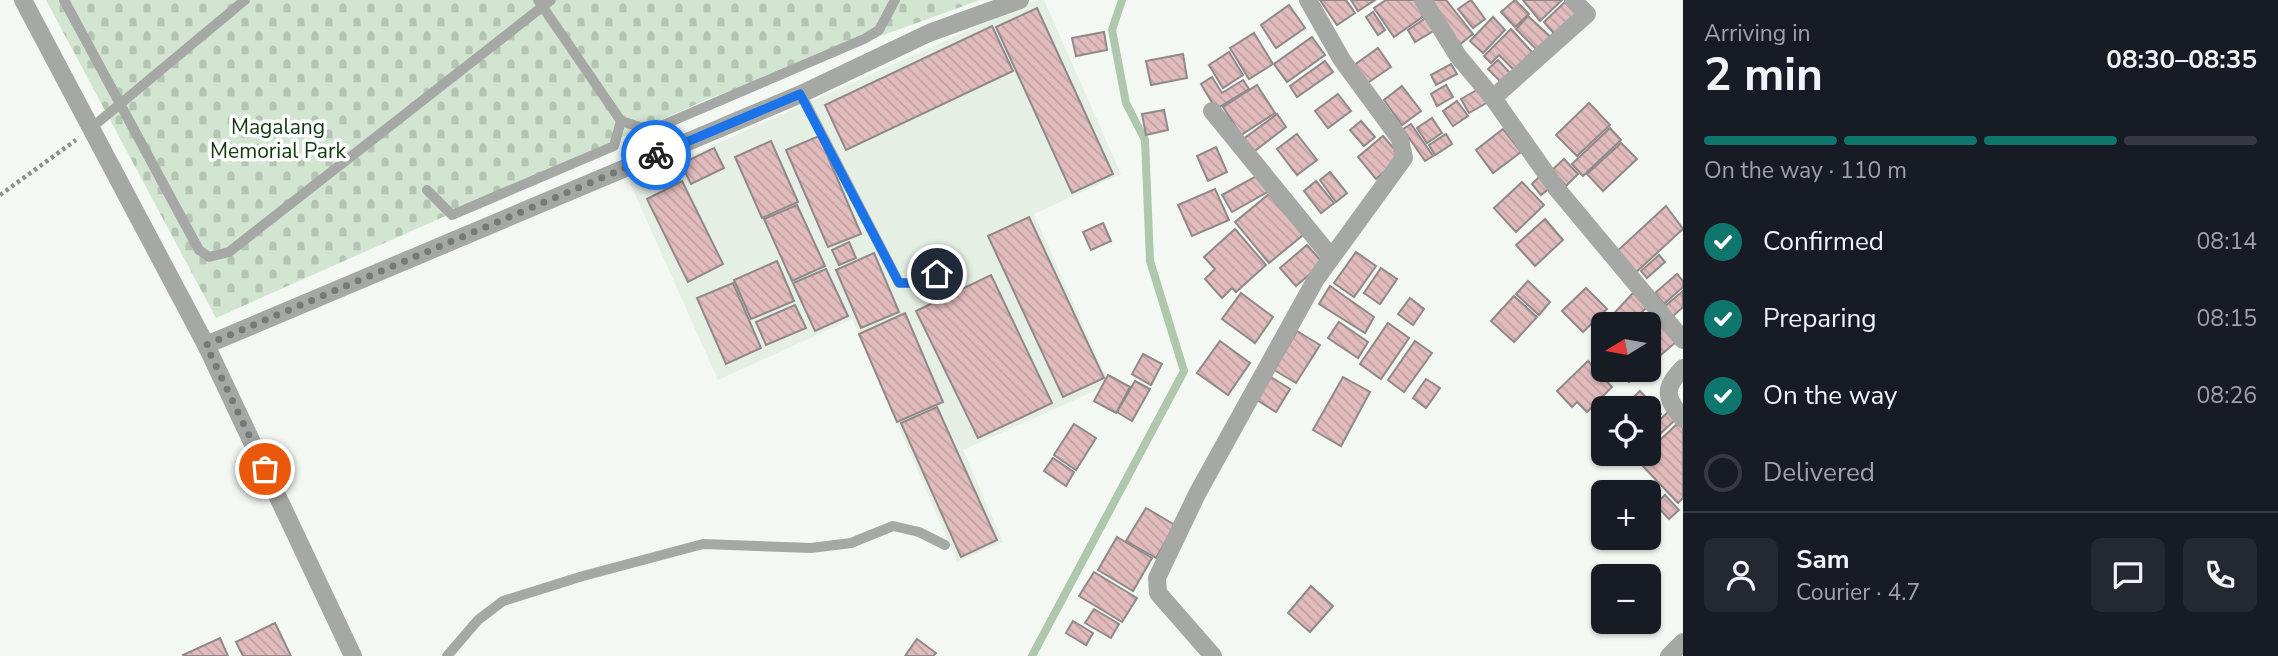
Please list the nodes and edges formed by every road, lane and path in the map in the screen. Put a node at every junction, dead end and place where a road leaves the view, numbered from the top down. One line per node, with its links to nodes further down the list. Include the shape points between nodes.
1 (23, 0): 15 (street)
2 (64, 0): 12 (lane)
3 (245, 0): 12 (lane)
4 (895, 0): 14 (lane, via 879,30 864,38 656,128)
5 (1020, 0): 10 (street, via 929,33)
6 (1308, 0): 18 (street, via 1342,60 1404,150 1400,166)
7 (1423, 0): 11 (street, via 1458,56)
8 (1573, 0): 11 (street, via 1587,14)
9 (544, 2): 12 (lane, via 229,252 219,255 209,257 200,250); 14 (lane)
10 (800, 94): 19 (lane, via 899,283 914,283); 21 (street)
11 (1493, 98): 20 (street, via 1557,189)
12 (119, 104): 15 (lane)
13 (1213, 111): 18 (street)
14 (621, 121): 16 (lane, via 614,146 452,215)
15 (90, 129): 17 (path); 21 (street)
16 (427, 190)
17 (0, 195)
18 (1331, 257): 28 (street, via 1197,494 1157,578 1158,593)
19 (960, 266)
20 (1683, 340)
21 (206, 345): 26 (street)
22 (1683, 368): 23 (street, via 1668,390)
23 (1683, 419)
24 (945, 545): 27 (lane, via 893,526 851,543 811,548 703,544 503,601 478,620)
25 (1683, 642): 29 (street)
26 (348, 654)
27 (447, 656)
28 (1213, 656)
29 (1669, 656)

